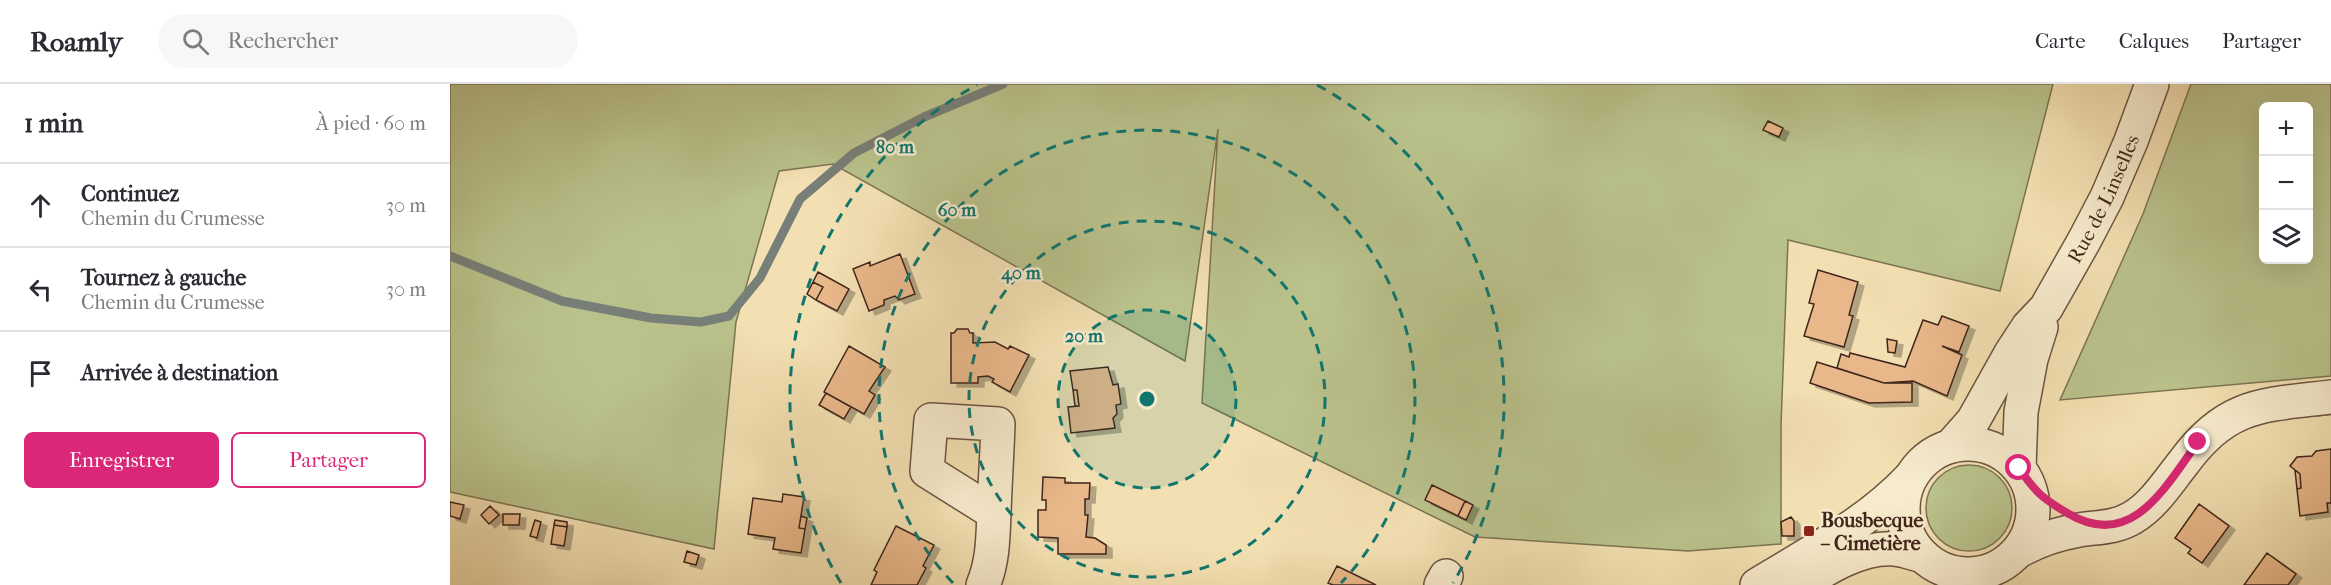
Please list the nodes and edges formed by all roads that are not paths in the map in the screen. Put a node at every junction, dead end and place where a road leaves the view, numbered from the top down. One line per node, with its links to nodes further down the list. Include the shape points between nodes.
1 (2152, 84): 2 (street, Rue de Linselles, via 2107,196)
2 (2046, 308): 4 (street, Rue de Linselles, via 2028,327 1969,428); 6 (street, Rue de Linselles, via 2025,384 2018,433)
3 (2331, 397): 8 (street, via 2239,412 2198,442 2154,500 2131,519)
4 (1951, 446): 5 (street, via 1932,454); 6 (street, via 1988,447 2005,455)
5 (1912, 476): 10 (street, via 1904,493 1907,532); 12 (street, via 1868,516)
6 (2024, 476): 8 (street, via 2046,500 2078,519); 9 (street, via 2034,504 2032,524 2025,542)
7 (994, 513): 11 (street, via 990,566)
8 (2111, 526): 9 (street, via 2036,540)
9 (2006, 566): 10 (street, via 1969,574)
10 (1935, 569): 13 (street, via 1894,549 1871,552 1825,570)
11 (983, 585)
12 (1757, 585)
13 (1800, 585)

